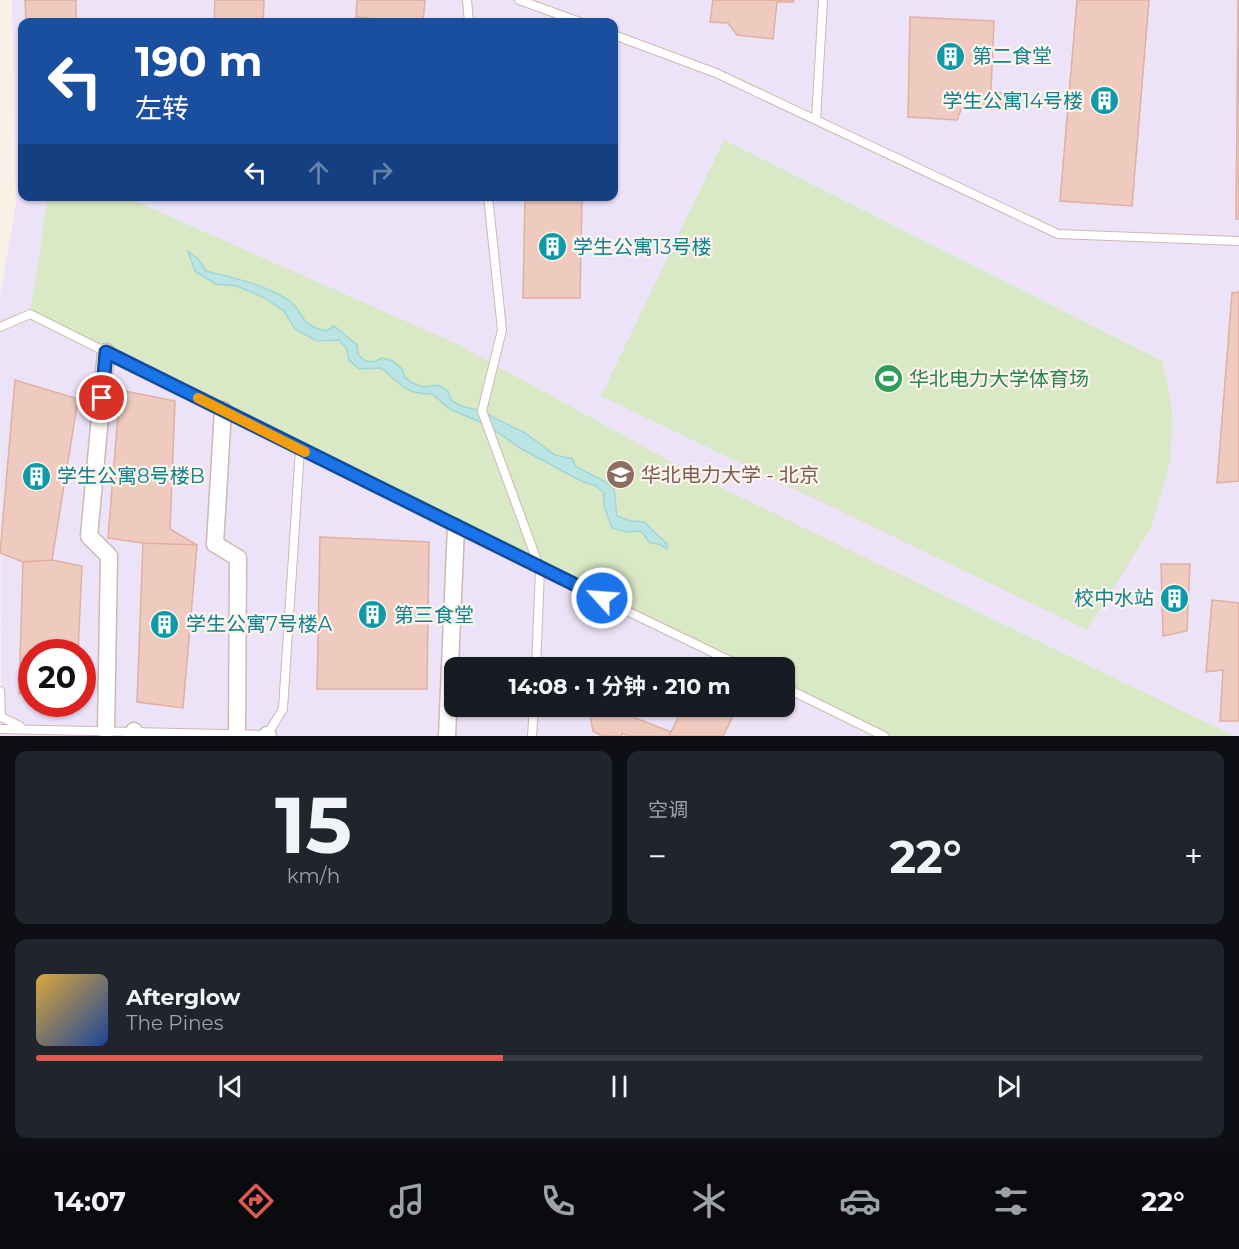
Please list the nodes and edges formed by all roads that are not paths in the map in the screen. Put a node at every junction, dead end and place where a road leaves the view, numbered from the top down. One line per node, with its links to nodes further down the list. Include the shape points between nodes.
1 (467, 0): 4 (lane)
2 (519, 0): 5 (lane)
3 (823, 0): 7 (lane)
4 (469, 18)
5 (569, 18)
6 (618, 36): 7 (lane, via 716,73)
7 (816, 120): 9 (lane, via 1058,234)
8 (489, 201): 15 (lane, via 502,330 482,411)
9 (1239, 241)
10 (0, 327): 11 (lane, via 30,314)
11 (106, 352): 12 (lane); 23 (street, via 89,536 110,556)
12 (223, 410): 13 (lane); 25 (street, via 215,544 238,558)
13 (300, 449): 14 (lane); 26 (lane, via 283,709)
14 (456, 527): 15 (lane); 27 (street)
15 (540, 569): 16 (lane); 17 (lane)
16 (536, 657)
17 (722, 657)
18 (0, 692): 21 (lane, via 1,717)
19 (795, 692): 29 (lane)
20 (533, 717): 28 (lane)
21 (23, 728): 22 (lane); 23 (lane)
22 (0, 729)
23 (106, 730): 24 (lane)
24 (134, 734): 25 (lane)
25 (237, 734): 26 (lane)
26 (268, 735)
27 (447, 736)
28 (532, 736)
29 (885, 736)

